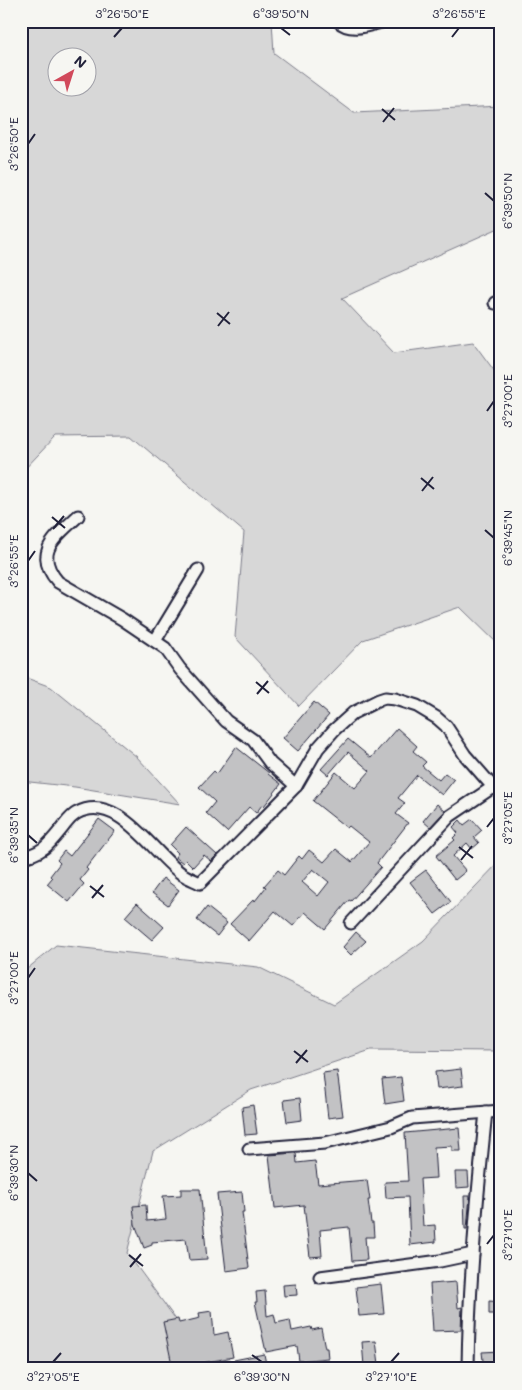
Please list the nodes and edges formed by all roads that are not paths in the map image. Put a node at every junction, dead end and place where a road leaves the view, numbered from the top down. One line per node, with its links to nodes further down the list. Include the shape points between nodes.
1 (338, 21): 2 (street, via 344,27 353,28)
2 (385, 21)
3 (78, 516): 5 (street, via 55,538 48,552 47,566 52,575 58,582)
4 (198, 570): 5 (street)
5 (155, 641): 6 (street, via 169,652 226,721 253,740 270,763)
6 (296, 786): 7 (street, via 318,748 334,730 353,714 386,698 418,706 446,726 464,756); 8 (street, via 200,883 182,874 118,816 103,808 77,813 40,851)
7 (497, 789): 9 (street, via 450,816)
8 (21, 857)
9 (351, 923)
10 (501, 1111): 11 (street)
11 (486, 1112): 12 (street, via 412,1118 392,1128 325,1142); 13 (street)
12 (249, 1149)
13 (473, 1254): 14 (street); 15 (street)
14 (320, 1276)
15 (468, 1369)

